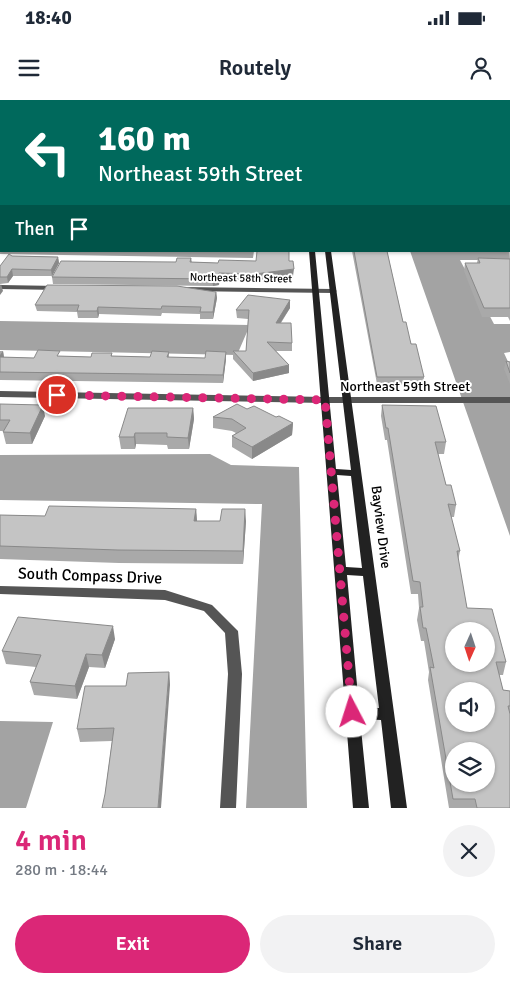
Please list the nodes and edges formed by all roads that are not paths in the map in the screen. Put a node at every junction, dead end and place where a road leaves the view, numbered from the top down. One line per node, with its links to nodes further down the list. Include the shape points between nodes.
1 (312, 254): 2 (street); 6 (street)
2 (328, 254): 7 (street, Bayview Drive)
3 (0, 287): 4 (street)
4 (69, 288)
5 (177, 289): 6 (street, Northeast 58th Street)
6 (315, 291): 7 (street, Northeast 58th Street); 8 (street)
7 (332, 291): 9 (street, Bayview Drive)
8 (320, 341): 9 (street); 11 (street)
9 (339, 342): 12 (street, Bayview Drive)
10 (0, 394): 11 (street, Northeast 59th Street)
11 (325, 400): 12 (street, Northeast 59th Street); 14 (street)
12 (346, 400): 13 (street, Northeast 59th Street); 15 (street, Bayview Drive)
13 (510, 400)
14 (331, 472): 15 (street); 16 (street)
15 (356, 472): 17 (street, Bayview Drive)
16 (340, 571): 17 (street); 19 (street)
17 (368, 572): 20 (street, Bayview Drive)
18 (0, 590): 21 (street, South Compass Drive, via 165,595 208,608 230,632 231,640 234,674)
19 (352, 712): 20 (street); 22 (street)
20 (387, 714): 23 (street, Bayview Drive)
21 (228, 808)
22 (360, 808)
23 (399, 808)

